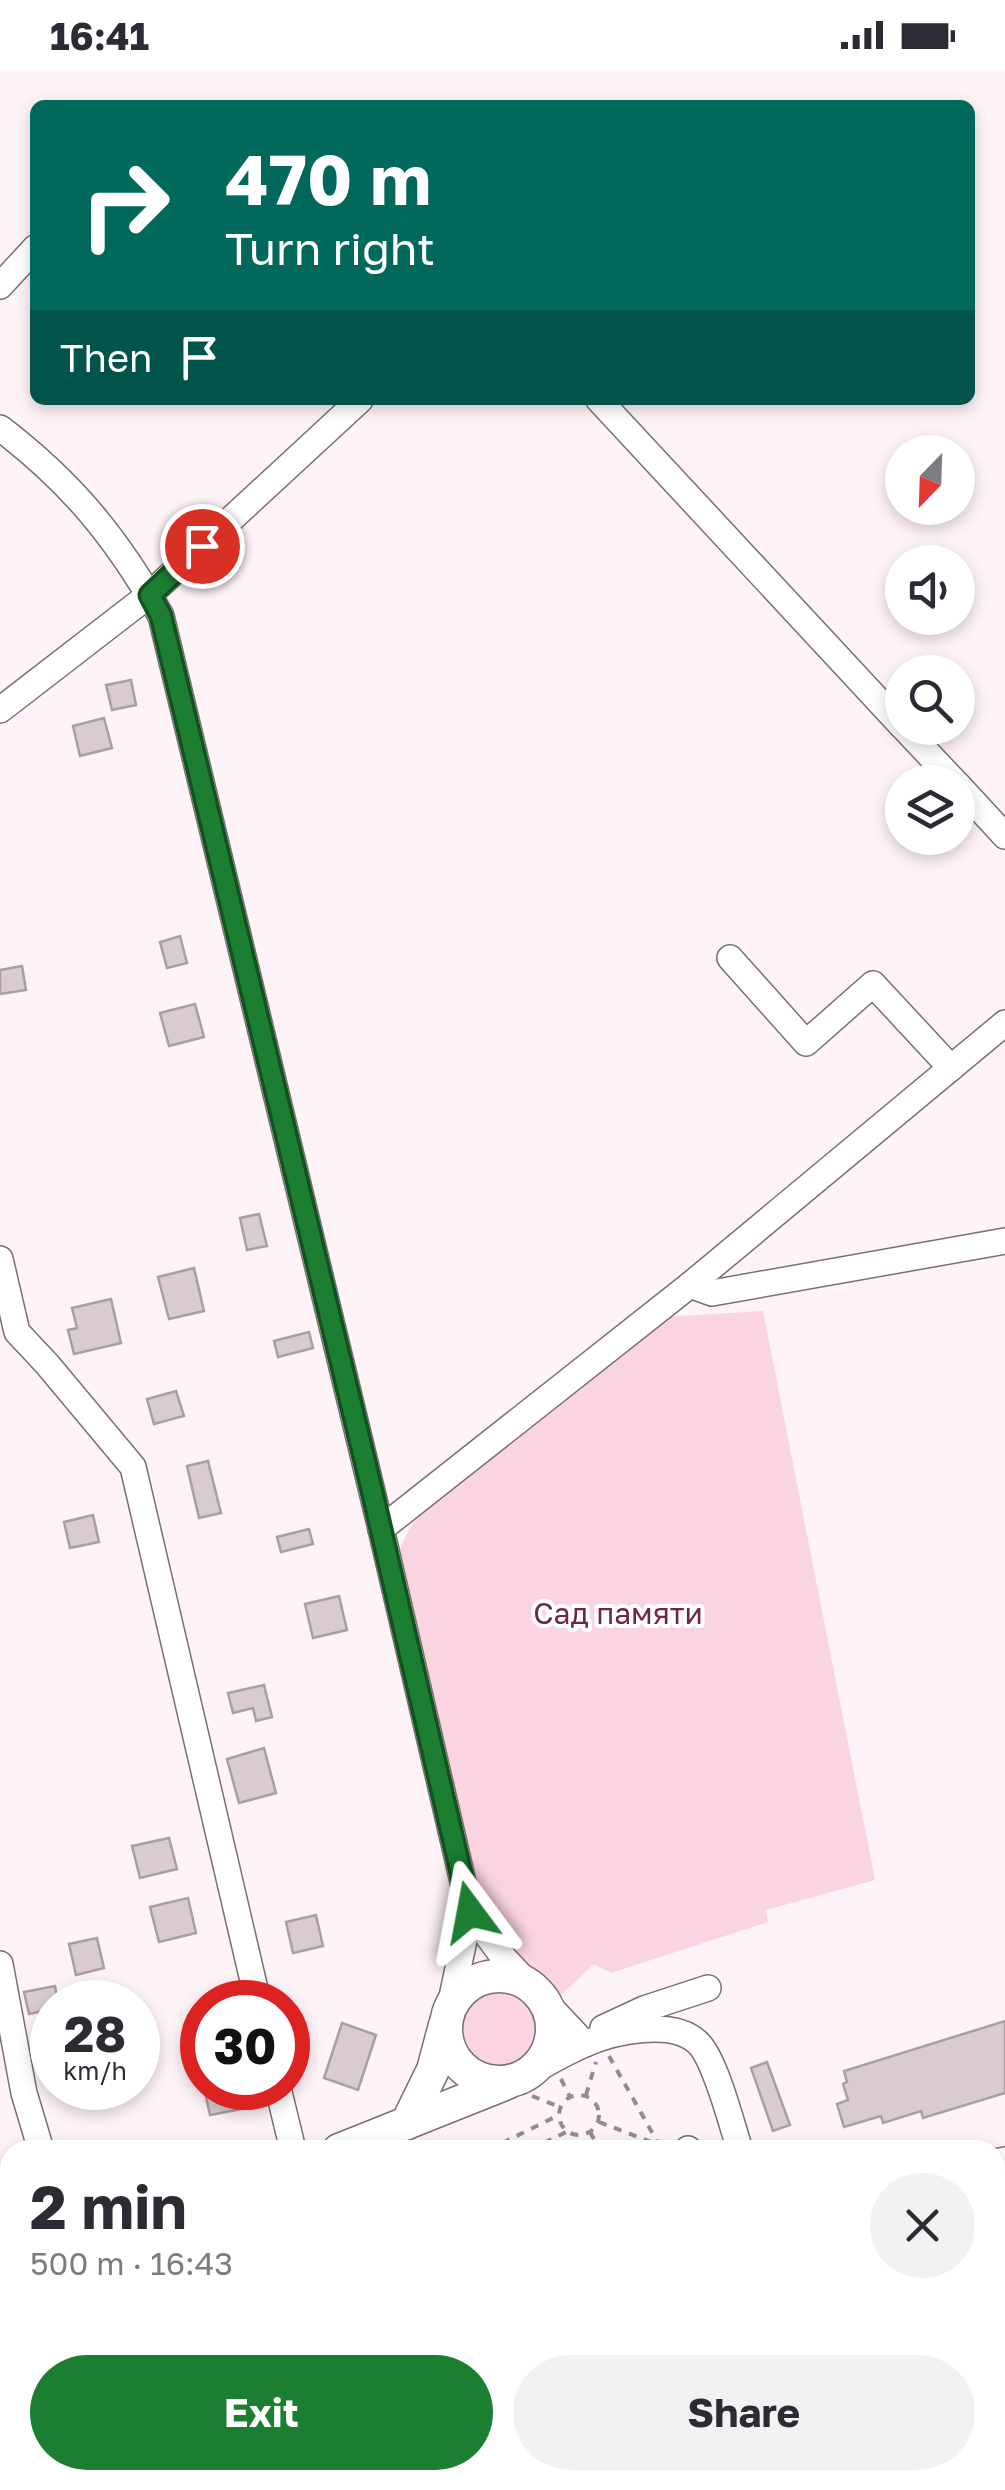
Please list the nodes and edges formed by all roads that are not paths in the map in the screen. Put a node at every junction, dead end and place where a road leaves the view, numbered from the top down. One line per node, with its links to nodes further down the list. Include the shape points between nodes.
1 (30, 253): 2 (street)
2 (0, 286)
3 (355, 405): 6 (street)
4 (604, 405): 7 (street)
5 (0, 428): 6 (street, via 69,486)
6 (150, 595): 8 (street); 19 (street, via 161,616)
7 (885, 708)
8 (0, 710)
9 (920, 745): 10 (street)
10 (938, 765)
11 (975, 804): 12 (street)
12 (1005, 836)
13 (730, 958): 15 (street, via 806,1043 872,984)
14 (1005, 1023): 15 (street)
15 (952, 1068): 18 (street)
16 (1005, 1241): 18 (street, via 712,1293)
17 (0, 1259): 22 (street, via 17,1332 133,1468)
18 (690, 1284): 19 (street)
19 (381, 1529): 20 (street)
20 (470, 1912): 24 (street); 25 (street)
21 (0, 1964): 30 (street)
22 (253, 1980)
23 (708, 1988): 26 (street, via 644,2008)
24 (533, 1989): 25 (main road, via 511,1978 486,1978 464,1990); 26 (street); 27 (main road, via 548,2010 551,2036)
25 (449, 2011): 27 (main road, via 449,2048 464,2068); 29 (main road, via 433,2070)
26 (593, 2045): 27 (street); 33 (street, via 644,2029 674,2030 697,2041)
27 (527, 2086): 29 (main road)
28 (283, 2110): 31 (street)
29 (407, 2123): 32 (main road)
30 (37, 2140)
31 (291, 2140)
32 (364, 2140)
33 (737, 2140)

